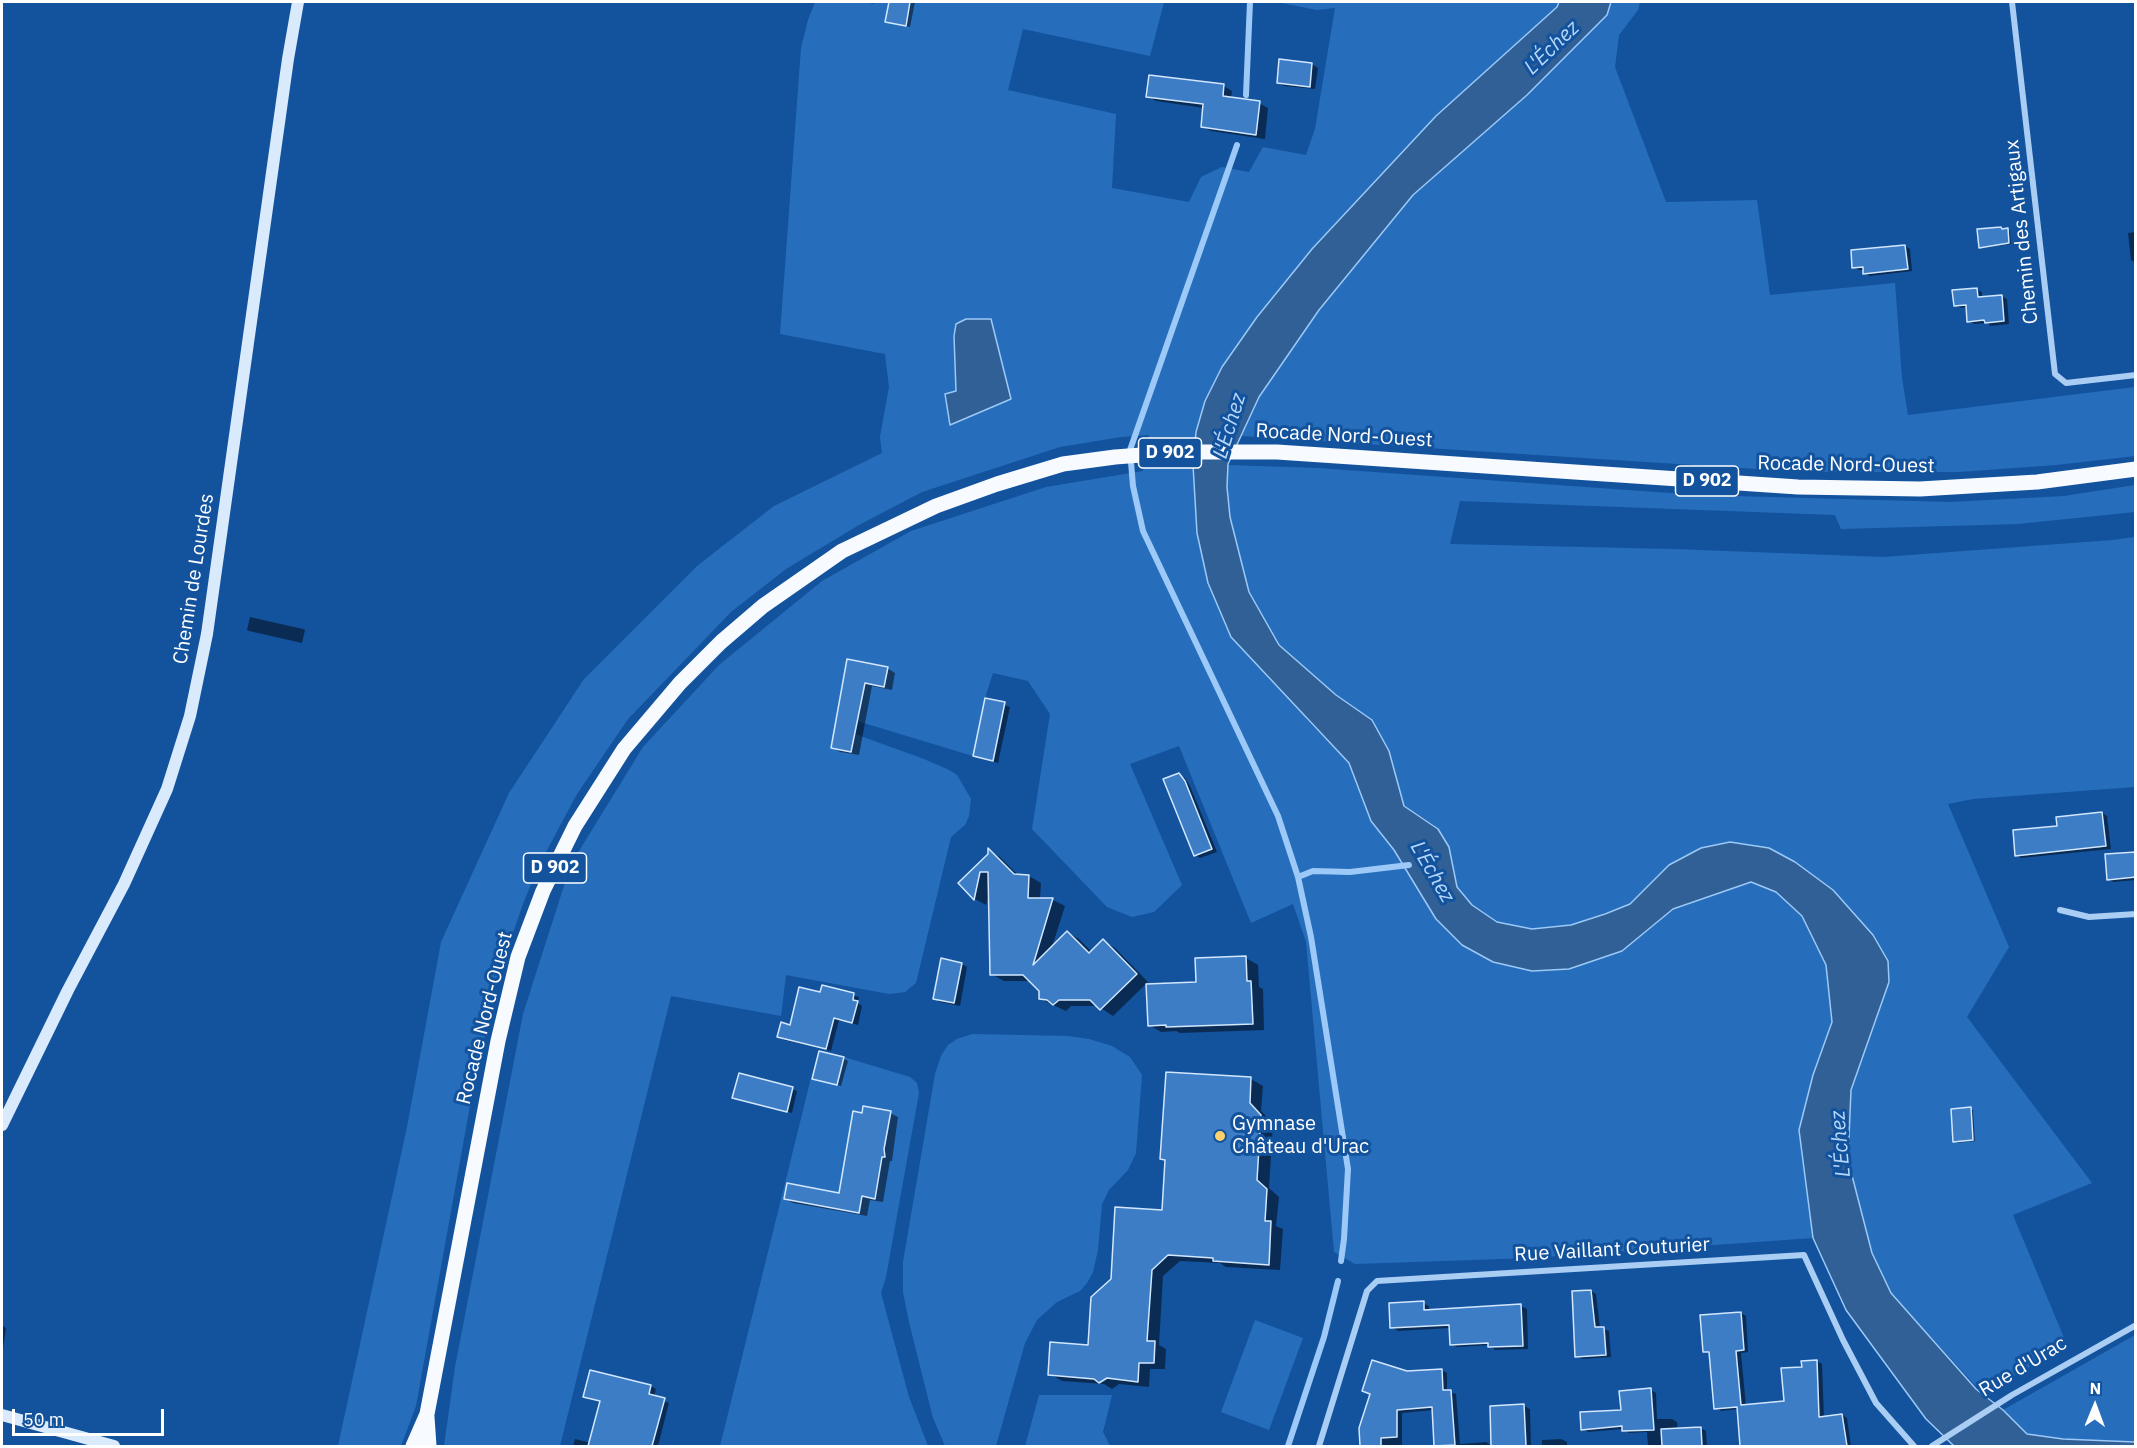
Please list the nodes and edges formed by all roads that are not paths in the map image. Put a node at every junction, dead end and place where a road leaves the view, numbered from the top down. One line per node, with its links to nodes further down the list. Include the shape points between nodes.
1 (298, 2): 7 (street, Chemin de Lourdes, via 207,634 190,716 166,789 124,884)
2 (2012, 2): 3 (street, Chemin des Artigaux, via 2055,374 2066,384)
3 (2136, 375)
4 (2136, 469): 9 (main road, Rocade Nord-Ouest / D 902, via 2037,482 1920,489 1798,487 1277,452 1181,452 1063,464 936,506 842,551 763,606 680,683 624,749 575,826 543,891 518,957 498,1041)
5 (2060, 910): 6 (street, via 2089,917)
6 (2136, 914)
7 (2, 1125)
8 (2136, 1324): 16 (street, Rue d'Urac, via 2012,1395)
9 (427, 1414): 12 (main road, Rocade Nord-Ouest / D 902); 13 (main road, Rocade Nord-Ouest / D 902)
10 (2, 1415): 11 (street)
11 (114, 1446)
12 (413, 1446)
13 (429, 1446)
14 (1319, 1446): 15 (street, Rue Vaillant Couturier, via 1367,1291 1377,1281 1804,1255 1876,1404)
15 (1914, 1446)
16 (1933, 1446)

